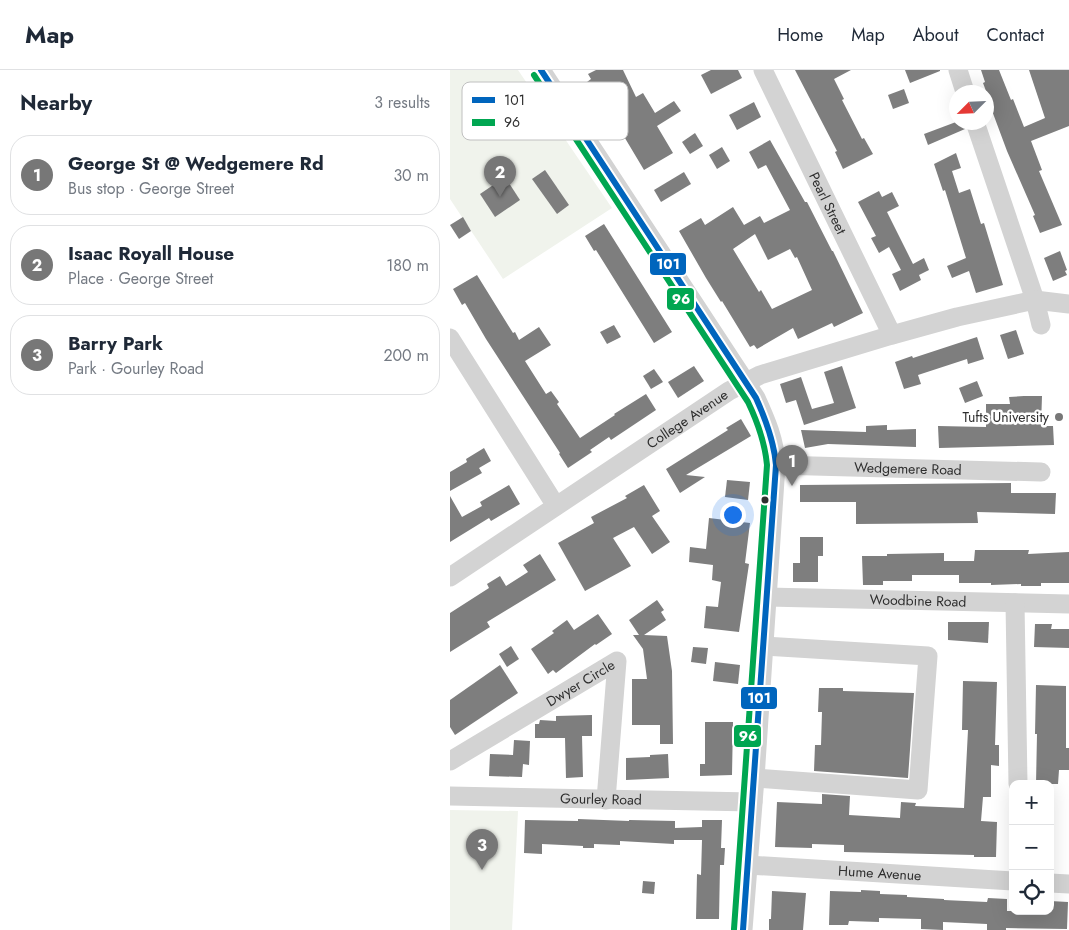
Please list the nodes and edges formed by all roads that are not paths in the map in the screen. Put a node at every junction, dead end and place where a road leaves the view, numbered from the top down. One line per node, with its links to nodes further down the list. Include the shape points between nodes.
1 (541, 70): 4 (street)
2 (763, 70): 11 (street, Pearl Street)
3 (958, 70): 5 (street)
4 (549, 82)
5 (963, 85)
6 (978, 130): 8 (street)
7 (587, 140): 13 (street)
8 (1035, 300): 9 (street, College Avenue); 10 (street); 11 (street, College Avenue)
9 (1069, 304)
10 (1041, 325)
11 (892, 335): 13 (street, College Avenue, via 760,375)
12 (450, 338): 16 (street)
13 (746, 383): 14 (street, via 770,430); 16 (street, College Avenue)
14 (776, 465): 15 (street, Wedgemere Road); 18 (street)
15 (1041, 472)
16 (556, 506): 17 (street, College Avenue)
17 (450, 577)
18 (767, 597): 19 (street, Woodbine Road); 21 (street)
19 (1015, 603): 20 (street, Woodbine Road); 24 (street)
20 (1069, 604)
21 (764, 646): 23 (street); 23 (street, via 928,656 918,790)
22 (450, 761): 26 (street, Dwyer Circle, via 617,661)
23 (755, 778): 27 (street)
24 (1018, 780)
25 (450, 796): 26 (street, Gourley Road)
26 (606, 800): 27 (street, Gourley Road)
27 (754, 802): 28 (street)
28 (748, 865): 29 (street, Hume Avenue); 32 (street)
29 (1009, 881)
30 (1054, 883): 31 (street)
31 (1069, 884)
32 (743, 930)

